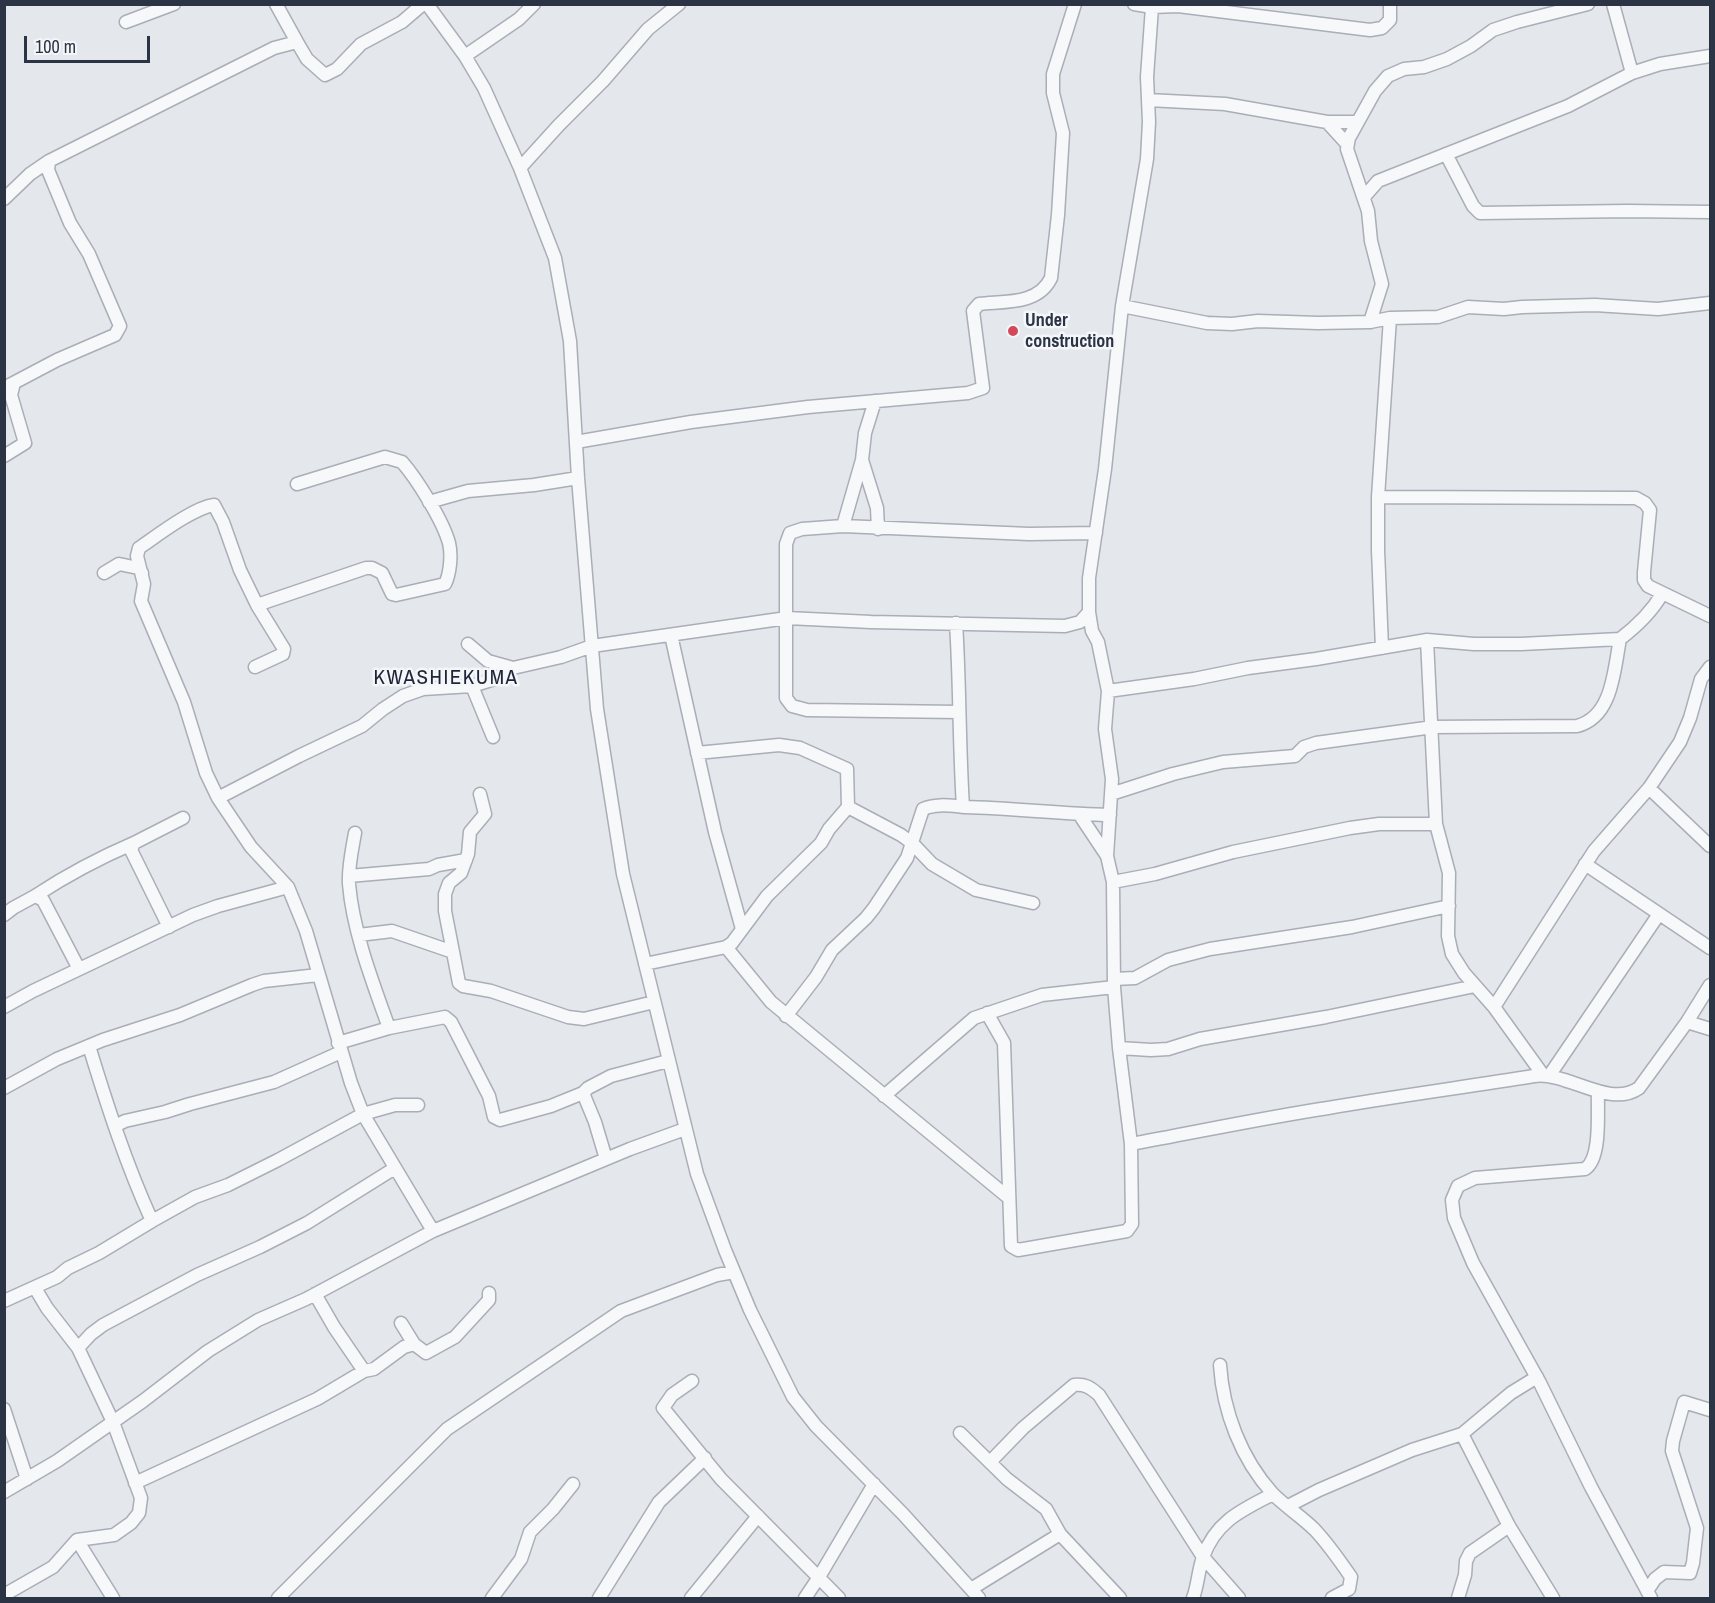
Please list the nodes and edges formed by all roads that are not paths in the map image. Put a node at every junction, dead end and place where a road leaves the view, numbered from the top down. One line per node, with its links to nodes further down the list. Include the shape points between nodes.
1 (174, 4): 13 (street)
2 (276, 4): 14 (street)
3 (425, 4): 14 (street, via 402,22 361,44 337,69 325,75 307,59); 15 (street)
4 (534, 4): 15 (street)
5 (679, 4): 24 (street, via 648,30)
6 (1076, 4): 33 (street, via 1053,74 1053,93 1063,133 1053,268 1047,288 1033,298 976,307 982,388 968,393)
7 (1134, 4): 11 (street)
8 (1390, 4): 12 (street, via 1390,20 1382,28 1370,30)
9 (1588, 4): 20 (street, via 1493,30 1447,59 1388,76)
10 (1613, 4): 17 (street)
11 (1152, 7): 12 (street); 18 (street)
12 (1201, 7)
13 (126, 22)
14 (297, 42): 23 (street, via 274,48)
15 (465, 56): 24 (street)
16 (1710, 56): 17 (street)
17 (1632, 73): 22 (street, via 1578,102)
18 (1148, 100): 19 (street, via 1244,106); 29 (street, via 1147,159)
19 (1327, 122): 20 (street); 21 (street)
20 (1358, 122): 21 (street)
21 (1347, 144): 25 (street)
22 (1446, 154): 25 (street, via 1378,181); 27 (street, via 1480,213)
23 (49, 160): 26 (street); 32 (street, via 48,170 70,222 89,254 120,326 115,335)
24 (520, 168): 34 (street, via 558,271 570,341)
25 (1364, 197): 31 (street, via 1382,284)
26 (4, 199)
27 (1710, 212)
28 (1710, 303): 30 (street, via 1658,309 1595,305 1468,307 1438,317)
29 (1122, 306): 31 (street, via 1207,323); 43 (street)
30 (1390, 318): 31 (street); 39 (street)
31 (1370, 322)
32 (9, 386): 35 (street, via 25,443)
33 (875, 401): 34 (street, via 691,422); 36 (street)
34 (576, 442): 37 (street)
35 (4, 456)
36 (862, 460): 41 (street); 42 (street, via 877,508)
37 (578, 478): 40 (street, via 468,491); 58 (street)
38 (297, 484): 40 (street, via 390,457 409,469)
39 (1378, 497): 46 (street, via 1635,498 1650,510 1644,580); 59 (street)
40 (429, 502): 47 (street, via 449,545 445,585 396,595 389,591 378,569 366,568)
41 (843, 526): 42 (street); 50 (street, via 802,529 790,534 786,544)
42 (878, 529): 43 (street)
43 (1096, 533): 48 (street, via 1089,578)
44 (104, 573): 45 (street, via 119,564 138,568)
45 (142, 573): 47 (street, via 139,548 207,506 214,506); 72 (street, via 141,601 184,702)
46 (1662, 594): 49 (street); 55 (street, via 1640,624)
47 (257, 605): 60 (street, via 284,649 283,654)
48 (1089, 612): 52 (street, via 1080,622); 53 (street)
49 (1710, 616)
50 (787, 618): 51 (street); 54 (street); 65 (street, via 786,699 792,706 807,710)
51 (956, 622): 52 (street); 65 (street)
52 (1065, 626): 53 (street)
53 (1092, 631): 64 (street)
54 (671, 635): 58 (street); 68 (street)
55 (1620, 639): 56 (street, via 1521,644); 66 (street, via 1610,691 1600,713 1587,724)
56 (1427, 640): 59 (street); 66 (street)
57 (468, 644): 62 (street, via 488,661)
58 (592, 646): 62 (street); 100 (street, via 610,798)
59 (1382, 648): 64 (street)
60 (255, 667)
61 (1710, 667): 69 (street, via 1701,679 1680,742)
62 (513, 668): 63 (street, via 501,677)
63 (472, 686): 67 (street); 72 (street, via 423,689 403,696 362,726)
64 (1108, 691): 71 (street, via 1105,729)
65 (959, 712): 74 (street)
66 (1433, 727): 71 (street, via 1316,743 1295,756 1223,762); 78 (street)
67 (493, 736)
68 (697, 753): 73 (street, via 779,745 800,748 847,769); 95 (street)
69 (1649, 788): 80 (street); 85 (street)
70 (480, 794): 84 (street, via 485,814 470,832)
71 (1111, 794): 76 (street)
72 (218, 798): 88 (street, via 251,847)
73 (848, 807): 82 (street); 95 (street, via 821,843 767,896)
74 (963, 807): 75 (street); 82 (street, via 923,809)
75 (1079, 814): 76 (street); 83 (street)
76 (1110, 814): 83 (street)
77 (183, 818): 81 (street)
78 (1436, 824): 87 (street, via 1350,828); 91 (street, via 1449,873)
79 (355, 833): 86 (street)
80 (1709, 842)
81 (134, 843): 89 (street, via 60,879); 94 (street, via 131,850)
82 (912, 843): 90 (street, via 932,864 976,890); 110 (street, via 871,913 832,950)
83 (1107, 856): 87 (street)
84 (466, 860): 86 (street, via 429,869); 99 (street, via 445,894)
85 (1585, 864): 92 (street); 108 (street)
86 (349, 876): 96 (street)
87 (1113, 882): 103 (street)
88 (288, 887): 94 (street, via 218,906); 102 (street)
89 (35, 896): 93 (street); 101 (street, via 43,900)
90 (1033, 903)
91 (1449, 906): 103 (street, via 1352,927 1210,949 1168,960 1135,978); 105 (street, via 1452,954)
92 (1659, 914): 98 (street); 118 (street)
93 (4, 915)
94 (169, 927): 101 (street)
95 (742, 929): 97 (street)
96 (359, 935): 99 (street, via 392,931); 112 (street)
97 (726, 947): 100 (street); 110 (street)
98 (1710, 948)
99 (453, 952): 106 (street, via 459,984 568,1017 584,1019)
100 (645, 964): 106 (street)
101 (80, 969): 107 (street)
102 (318, 975): 114 (street, via 258,983); 115 (street)
103 (1114, 983): 109 (street, via 1041,995); 116 (street)
104 (1710, 985): 111 (street)
105 (1475, 986): 108 (street); 116 (street, via 1200,1039 1168,1049)
106 (654, 1002): 117 (street)
107 (4, 1007)
108 (1494, 1007): 118 (street)
109 (987, 1013): 122 (street, via 966,1024); 130 (street, via 1004,1043)
110 (786, 1016): 122 (street)
111 (1688, 1022): 113 (street); 120 (street, via 1639,1088 1630,1094)
112 (388, 1028): 115 (street); 121 (street, via 445,1017 489,1096 495,1118 500,1120)
113 (1710, 1029)
114 (89, 1046): 119 (street); 125 (street)
115 (340, 1048): 124 (street); 125 (street, via 274,1082)
116 (1119, 1048): 127 (street)
117 (668, 1061): 121 (street, via 611,1076); 126 (street)
118 (1546, 1075): 120 (street); 127 (street, via 1329,1107)
119 (4, 1088)
120 (1598, 1091): 143 (street, via 1597,1137 1591,1166 1475,1178 1458,1186 1452,1200 1454,1218 1473,1263)
121 (583, 1093): 128 (street)
122 (884, 1096): 130 (street)
123 (418, 1105): 124 (street, via 395,1105)
124 (363, 1114): 129 (street); 131 (street)
125 (115, 1126): 131 (street)
126 (685, 1129): 128 (street); 133 (street, via 697,1174)
127 (1131, 1144): 130 (street, via 1132,1224 1127,1231 1014,1250)
128 (606, 1159): 132 (street)
129 (395, 1168): 132 (street); 140 (street, via 307,1223 103,1325)
130 (1009, 1198)
131 (152, 1221): 134 (street)
132 (433, 1231): 136 (street)
133 (734, 1272): 155 (street, via 793,1397); 169 (street, via 621,1311 447,1429)
134 (35, 1288): 137 (street); 140 (street)
135 (489, 1293): 139 (street, via 489,1300 455,1337 426,1353)
136 (315, 1294): 142 (street); 147 (street, via 235,1333)
137 (4, 1301)
138 (401, 1323): 139 (street)
139 (414, 1344): 142 (street)
140 (78, 1348): 147 (street)
141 (1220, 1365): 157 (street, via 1223,1398 1236,1435)
142 (364, 1371): 153 (street, via 317,1400)
143 (1537, 1377): 149 (street); 167 (street)
144 (692, 1381): 150 (street, via 672,1395 663,1408)
145 (4, 1409): 152 (street)
146 (1710, 1410): 167 (street, via 1684,1402 1673,1441 1672,1451 1697,1527 1694,1563 1690,1573 1664,1572 1655,1578)
147 (113, 1422): 152 (street); 153 (street)
148 (960, 1433): 151 (street)
149 (1462, 1434): 158 (street, via 1412,1450); 160 (street)
150 (705, 1458): 159 (street); 171 (street, via 659,1502)
151 (990, 1462): 161 (street, via 1046,1509); 163 (street, via 1065,1392 1084,1384 1099,1395)
152 (27, 1479): 156 (street)
153 (135, 1483): 162 (street, via 141,1498 139,1513 131,1523 114,1535)
154 (573, 1484): 170 (street, via 530,1532 521,1559)
155 (874, 1484): 164 (street); 165 (street)
156 (4, 1492)
157 (1274, 1494): 158 (street); 163 (street, via 1227,1520)
158 (1288, 1506): 178 (street, via 1315,1530 1351,1578 1348,1589)
159 (758, 1516): 164 (street); 172 (street)
160 (1509, 1526): 179 (street, via 1470,1553); 180 (street)
161 (1060, 1534): 165 (street); 175 (street)
162 (77, 1540): 166 (street, via 53,1567); 168 (street)
163 (1203, 1557): 176 (street); 177 (street)
164 (819, 1577): 173 (street); 174 (street)
165 (975, 1594)
166 (4, 1595)
167 (1649, 1595)
168 (112, 1599)
169 (278, 1599)
170 (492, 1599)
171 (599, 1599)
172 (691, 1599)
173 (805, 1599)
174 (839, 1599)
175 (1120, 1599)
176 (1193, 1599)
177 (1239, 1599)
178 (1332, 1599)
179 (1458, 1599)
180 (1553, 1599)

